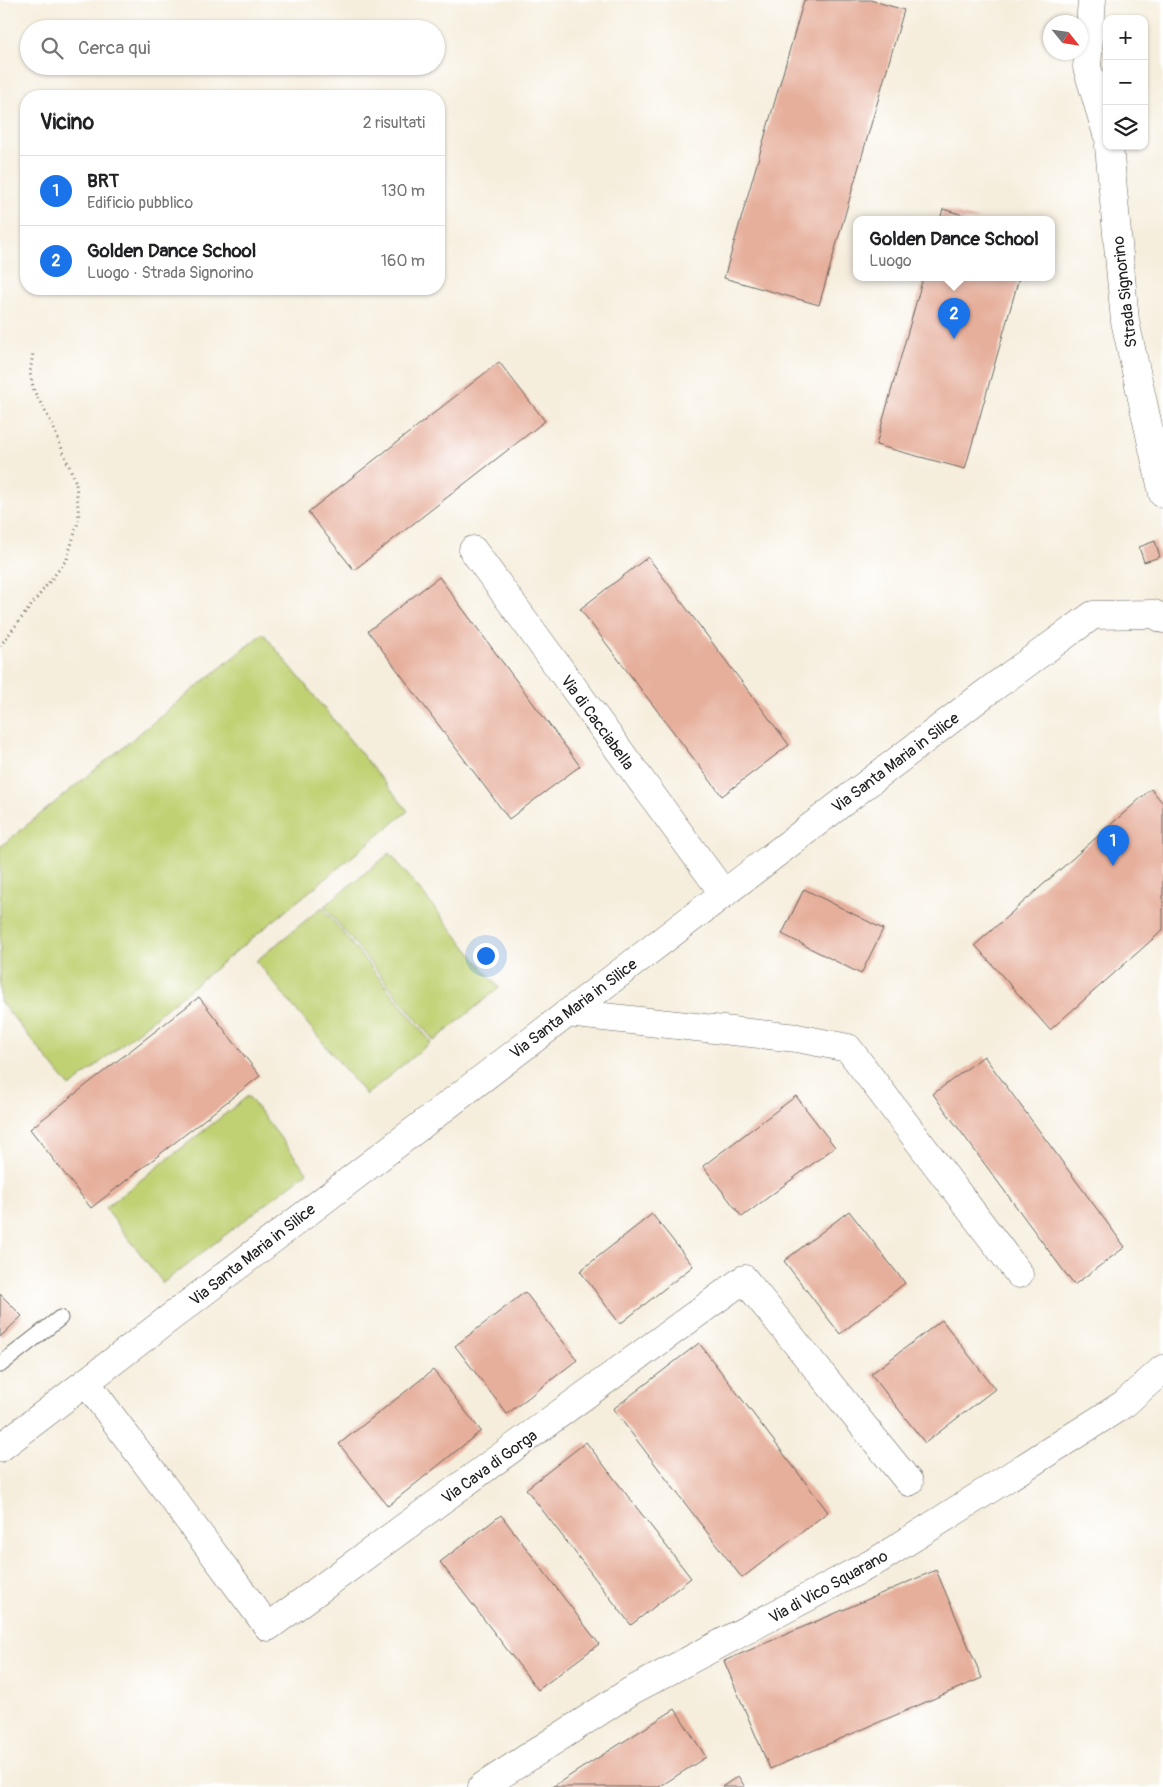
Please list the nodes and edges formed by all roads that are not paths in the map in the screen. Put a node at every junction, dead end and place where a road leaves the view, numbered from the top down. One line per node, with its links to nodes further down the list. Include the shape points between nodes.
1 (1092, 0): 2 (street, via 1087,67)
2 (1103, 121)
3 (1110, 150): 4 (street, Strada Signorino, via 1124,321)
4 (1163, 494)
5 (473, 550): 7 (street, Via di Cacciabella)
6 (1163, 619): 7 (street, Via Santa Maria in Silice, via 1154,614 1094,615 983,695)
7 (724, 894): 8 (street, Via Santa Maria in Silice)
8 (567, 1013): 9 (street, via 797,1038 848,1048); 13 (street, Via Santa Maria in Silice)
9 (1019, 1274)
10 (60, 1318): 11 (lane)
11 (0, 1365)
12 (1163, 1369): 16 (street, Via di Vico Squarano, via 1124,1404 878,1560 631,1691)
13 (86, 1382): 14 (street, Via Santa Maria in Silice); 15 (street, Via Cava di Gorga, via 268,1627 744,1279)
14 (0, 1448)
15 (909, 1482)
16 (482, 1787)

